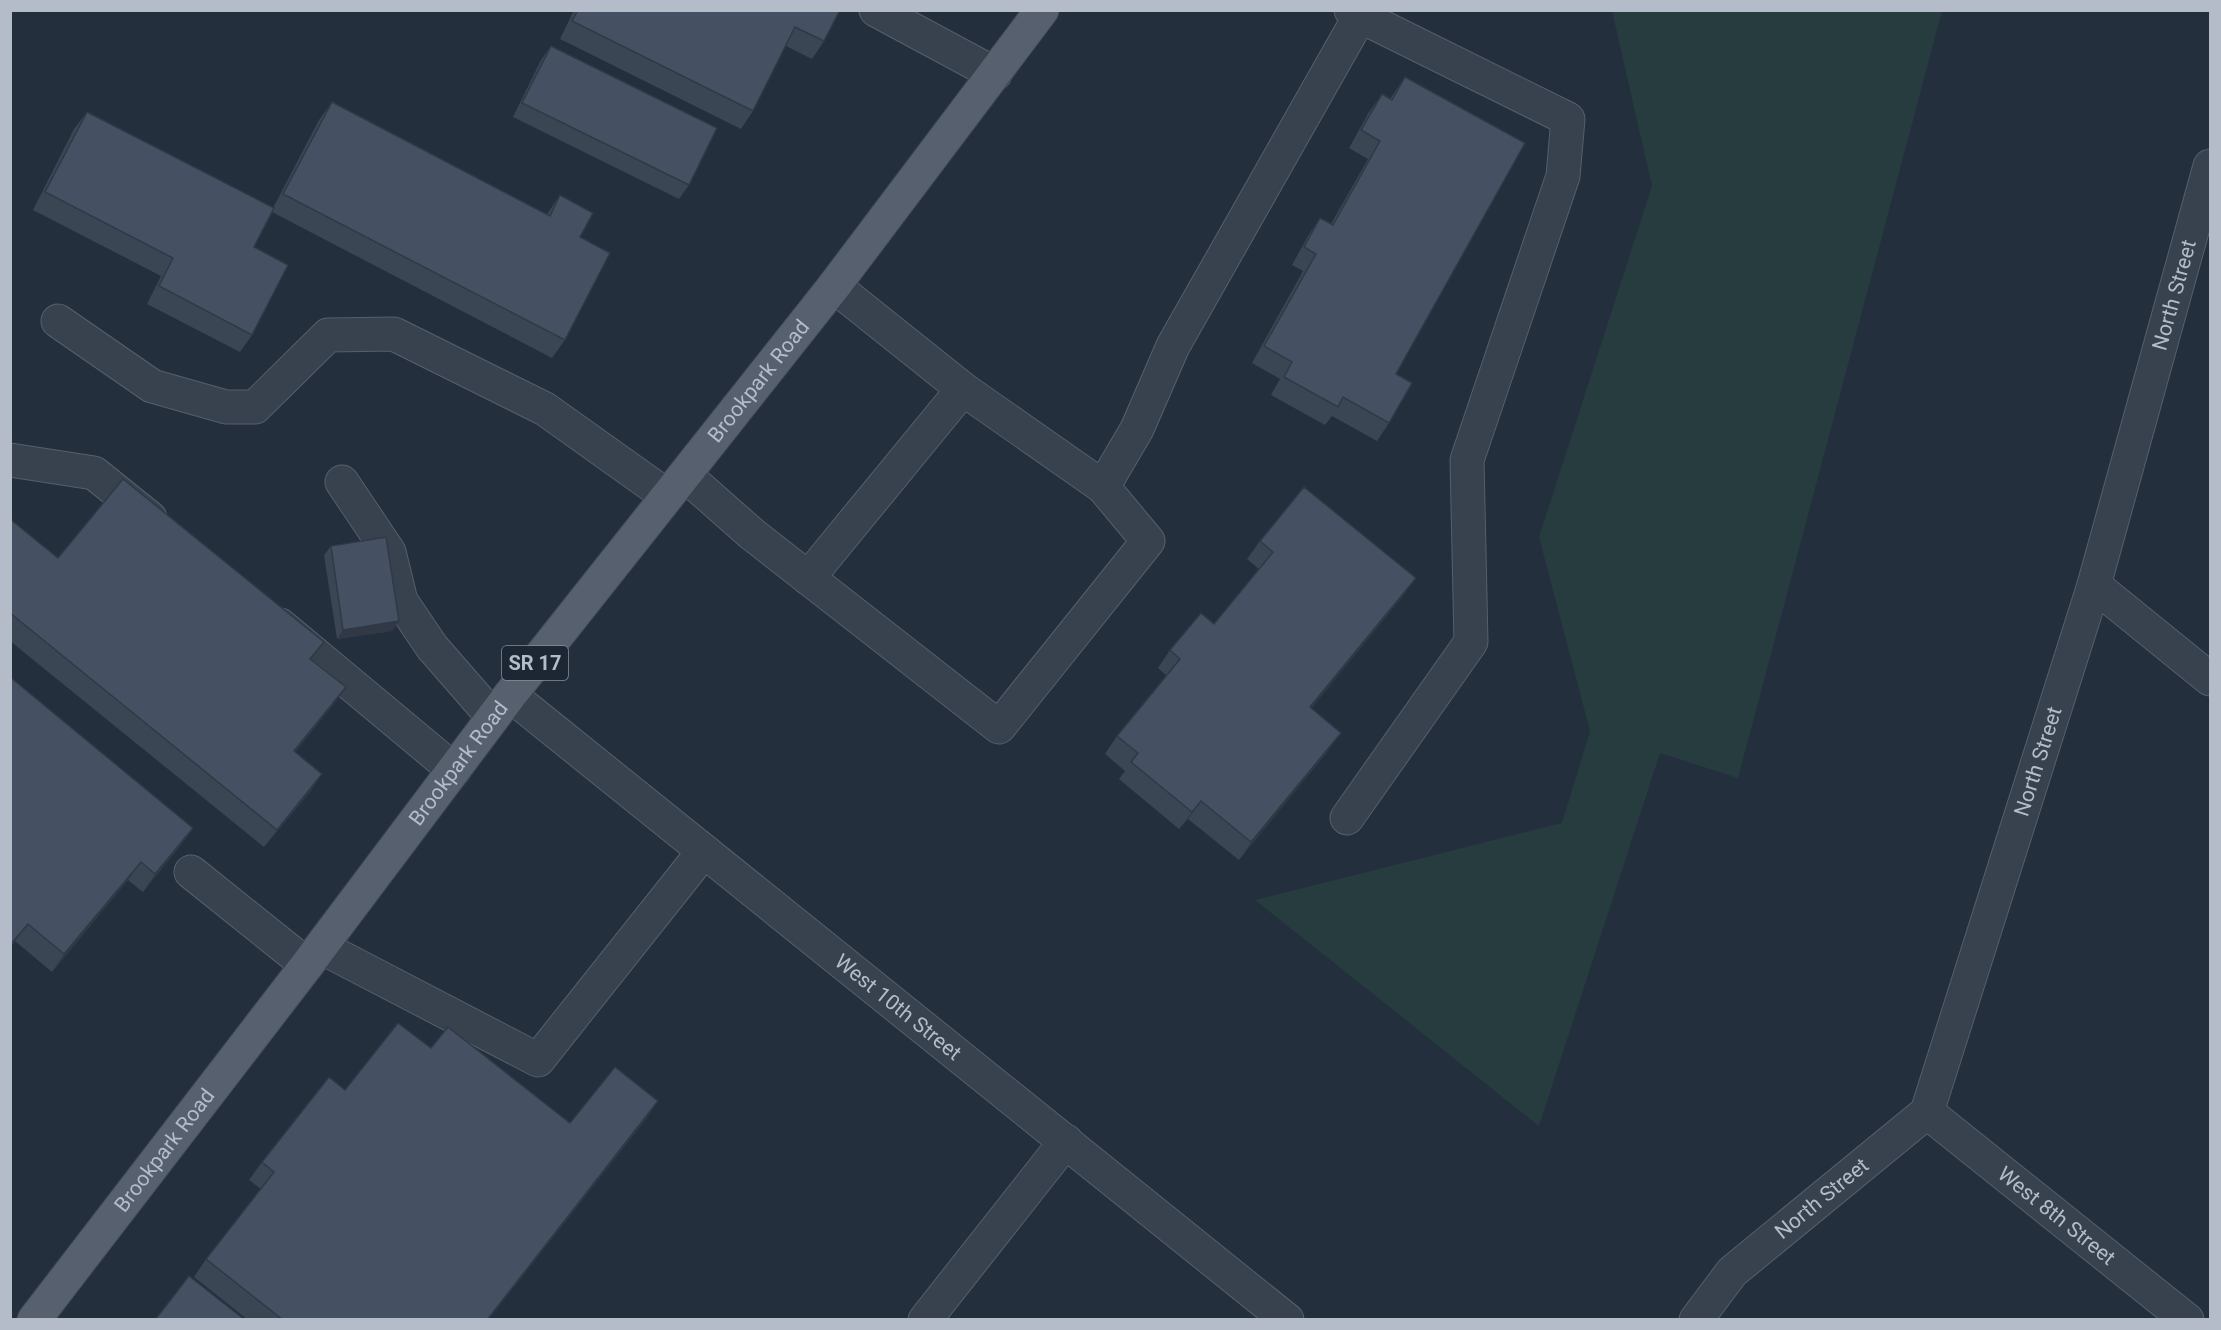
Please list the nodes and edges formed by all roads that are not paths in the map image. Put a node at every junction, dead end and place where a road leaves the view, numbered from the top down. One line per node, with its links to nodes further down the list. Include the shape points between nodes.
1 (876, 10): 4 (street)
2 (1042, 10): 4 (main road, Brookpark Road / SR 17)
3 (1355, 13): 12 (street, via 1173,346 1137,429); 20 (street, via 1568,119 1563,176 1467,460 1472,642)
4 (995, 74): 6 (main road, Brookpark Road / SR 17)
5 (2211, 166): 15 (street, North Street)
6 (834, 286): 8 (street); 11 (main road, Brookpark Road / SR 17)
7 (58, 321): 11 (street, via 152,386 226,408 255,407 328,335 394,334 545,409)
8 (963, 389): 12 (street); 14 (street)
9 (10, 460): 13 (street, via 94,473)
10 (342, 482): 18 (street, West 10th Street, via 388,552 400,601 432,647)
11 (676, 485): 14 (street, via 752,534); 18 (main road, Brookpark Road / SR 17)
12 (1103, 488): 14 (street, via 1148,541 999,727)
13 (177, 540)
14 (808, 578)
15 (2094, 585): 17 (street); 24 (street, North Street)
16 (261, 608): 19 (street)
17 (2211, 679)
18 (502, 706): 19 (main road, Brookpark Road / SR 17); 21 (street, West 10th Street)
19 (454, 770): 23 (main road, Brookpark Road / SR 17)
20 (1347, 818)
21 (705, 851): 23 (street, via 538,1060); 25 (street, West 10th Street)
22 (191, 872): 23 (street)
23 (314, 956): 26 (main road, Brookpark Road / SR 17)
24 (1927, 1112): 29 (street, North Street, via 1732,1272); 30 (street, West 8th Street)
25 (1066, 1142): 27 (street); 28 (street, West 10th Street)
26 (34, 1320)
27 (925, 1320)
28 (1287, 1320)
29 (1696, 1320)
30 (2187, 1320)

